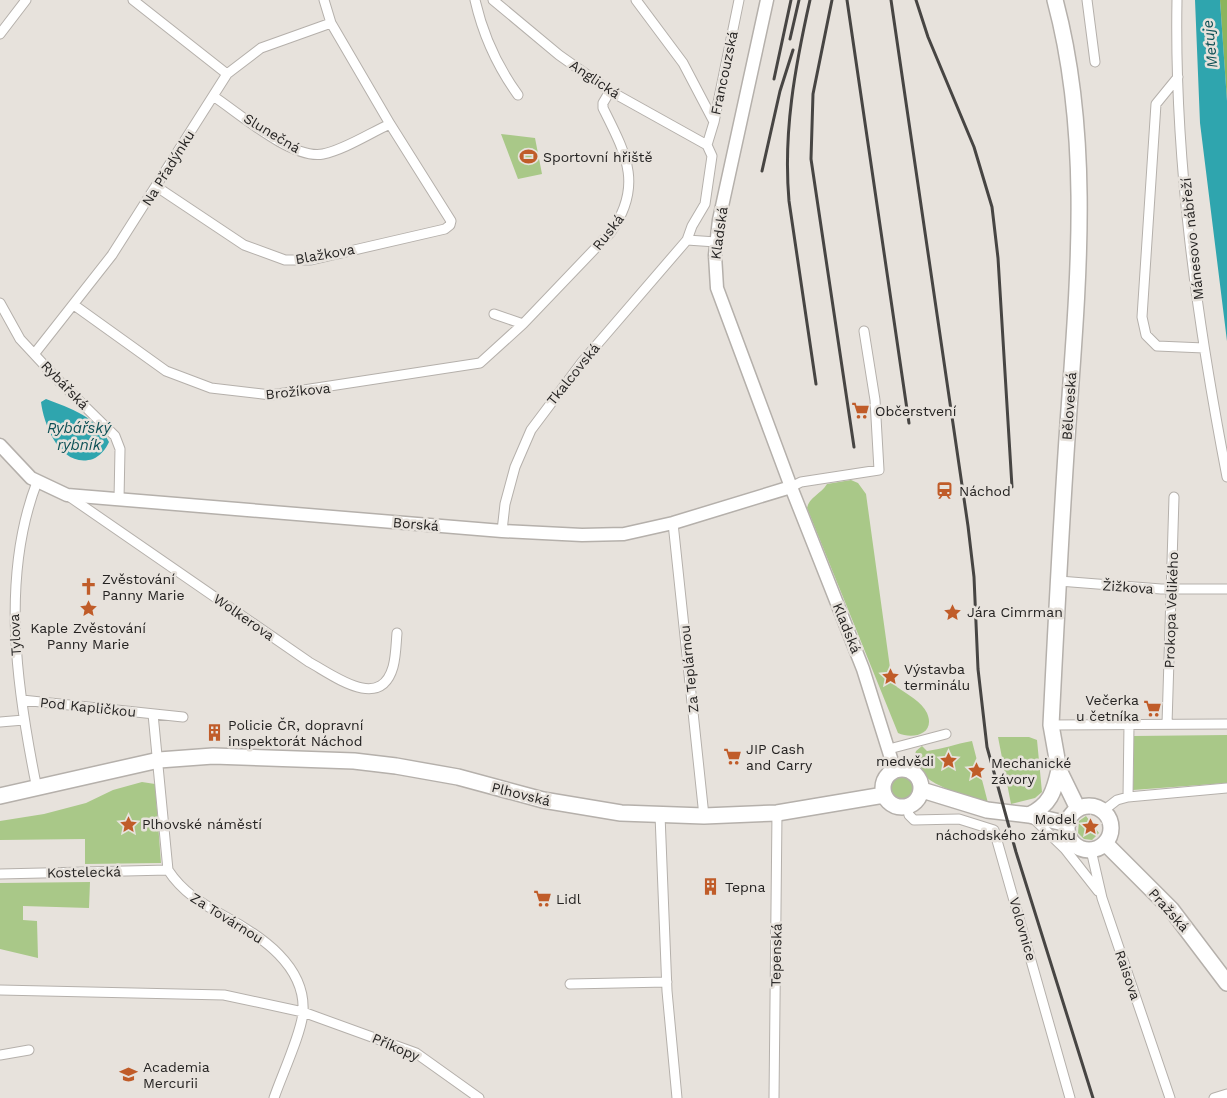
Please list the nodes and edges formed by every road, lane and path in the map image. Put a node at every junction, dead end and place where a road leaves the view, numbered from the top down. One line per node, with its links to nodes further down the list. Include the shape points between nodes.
1 (26, 0): 13 (street)
2 (133, 0): 15 (street)
3 (324, 0): 12 (street)
4 (475, 0): 18 (street, via 480,24 500,70)
5 (493, 0): 17 (street, Anglická)
6 (636, 0): 20 (street, Francouzská, via 683,63)
7 (738, 0): 20 (street, Francouzská)
8 (767, 0): 25 (street, Kladská)
9 (1055, 0): 43 (main road, Běloveská, via 1071,78 1080,176 1076,297)
10 (1087, 0): 14 (street)
11 (1177, 0): 16 (street, Mánesovo nábřeží)
12 (331, 23): 15 (street, Na Přadýnku, via 261,48); 21 (street)
13 (0, 34)
14 (1095, 62)
15 (227, 74): 19 (street, Na Přadýnku)
16 (1178, 77): 31 (street, Mánesovo nábřeží, via 1188,209); 31 (street, via 1156,104 1142,317 1146,336 1157,346)
17 (610, 91): 22 (street, Anglická); 29 (street, Ruská, via 603,108 627,158 630,172 625,210 610,233)
18 (518, 95)
19 (213, 96): 21 (street, Slunečná, via 293,149 310,154 330,152); 23 (street, Na Přadýnku)
20 (714, 122): 22 (street, Tkalcovská)
21 (390, 124): 23 (street, Blažkova, via 450,221 445,229 311,260 285,260 244,246)
22 (706, 145): 24 (street, Tkalcovská, via 712,156 705,204)
23 (157, 188): 27 (street, Na Přadýnku)
24 (687, 240): 25 (street); 42 (street, Tkalcovská, via 582,362 535,423 515,467 505,504)
25 (716, 242): 37 (street, Kladská, via 714,267 720,298)
26 (0, 303): 32 (street, Rybářská, via 20,339)
27 (74, 305): 32 (street, Na Přadýnku); 33 (street, Brožíkova, via 166,371 212,388 271,395)
28 (494, 314): 29 (street)
29 (523, 324): 33 (street, Ruská, via 480,363)
30 (864, 331): 37 (street, via 875,400 878,470)
31 (1204, 348): 35 (street, Mánesovo nábřeží)
32 (35, 353): 40 (street, Rybářská, via 115,436 120,449)
33 (425, 373)
34 (0, 445): 36 (street, Borská)
35 (1227, 477)
36 (37, 482): 38 (street, Borská); 47 (street, Tylova, via 26,515 14,588 15,645)
37 (796, 485): 41 (street, Borská); 57 (street, Kladská)
38 (67, 495): 40 (street, Borská); 46 (street, Wolkerova, via 309,662 350,685 364,690 377,688 383,683 392,668)
39 (1174, 497): 45 (street, Prokopa Velikého)
40 (119, 499): 42 (street, Borská)
41 (673, 523): 42 (street, Borská, via 624,534); 73 (street, Za Teplárnou)
42 (502, 532)
43 (1058, 581): 45 (street, Žižkova); 54 (main road, Běloveská)
44 (1227, 589): 45 (street, Žižkova)
45 (1171, 590): 52 (street, Prokopa Velikého)
46 (398, 632)
47 (22, 700): 48 (street, Pod Kapličkou); 50 (street, Tylova)
48 (153, 714): 49 (street, Pod Kapličkou); 58 (street, Pod Kapličkou)
49 (183, 717)
50 (24, 720): 51 (street); 62 (street, Tylova)
51 (0, 722)
52 (1167, 724): 53 (street); 55 (street)
53 (1227, 724)
54 (1052, 725): 55 (street); 59 (main road, Běloveská)
55 (1129, 725): 66 (street)
56 (946, 734): 57 (street)
57 (889, 749): 60 (street, Kladská)
58 (159, 760): 62 (main road, via 106,770); 71 (main road, Plhovská, via 213,756 354,761 458,777 590,810); 76 (street)
59 (1060, 770): 68 (main road, Běloveská); 72 (main road, via 1051,798 1042,809)
60 (895, 771): 63 (main road, via 906,770 915,774); 64 (main road, via 884,782)
61 (1227, 788): 66 (street)
62 (38, 789): 65 (main road)
63 (922, 790): 67 (main road, via 917,801); 72 (main road, via 987,810)
64 (884, 795): 67 (main road, via 894,804); 70 (main road, Plhovská)
65 (0, 796)
66 (1128, 797): 69 (street, via 1117,800)
67 (907, 806): 91 (street, Volovnice, via 912,819 959,819 994,830)
68 (1078, 809): 69 (main road, via 1091,806); 74 (main road)
69 (1103, 811): 75 (main road, via 1108,816 1111,830)
70 (777, 812): 73 (main road, Plhovská); 90 (street, Tepenská)
71 (660, 815): 73 (main road, Plhovská); 79 (street)
72 (1029, 815): 74 (main road); 78 (street, via 1065,850)
73 (704, 816)
74 (1068, 824): 75 (main road, via 1071,839 1083,849)
75 (1098, 846): 78 (street, Raisova); 80 (main road, Pražská, via 1171,909)
76 (168, 870): 77 (street, Kostelecká); 83 (street, Za Továrnou, via 177,884 192,897 252,931 275,949 291,969 301,990)
77 (0, 874)
78 (1102, 898): 92 (street, Raisova)
79 (667, 982): 81 (street); 89 (street)
80 (1227, 983)
81 (570, 984)
82 (0, 990): 83 (street, Příkopy, via 224,995)
83 (303, 1012): 87 (street); 88 (street, Příkopy, via 416,1053)
84 (29, 1050): 85 (street)
85 (0, 1055)
86 (1227, 1094): 93 (street)
87 (274, 1098)
88 (479, 1098)
89 (677, 1098)
90 (774, 1098)
91 (1070, 1098)
92 (1170, 1098)
93 (1214, 1098)

